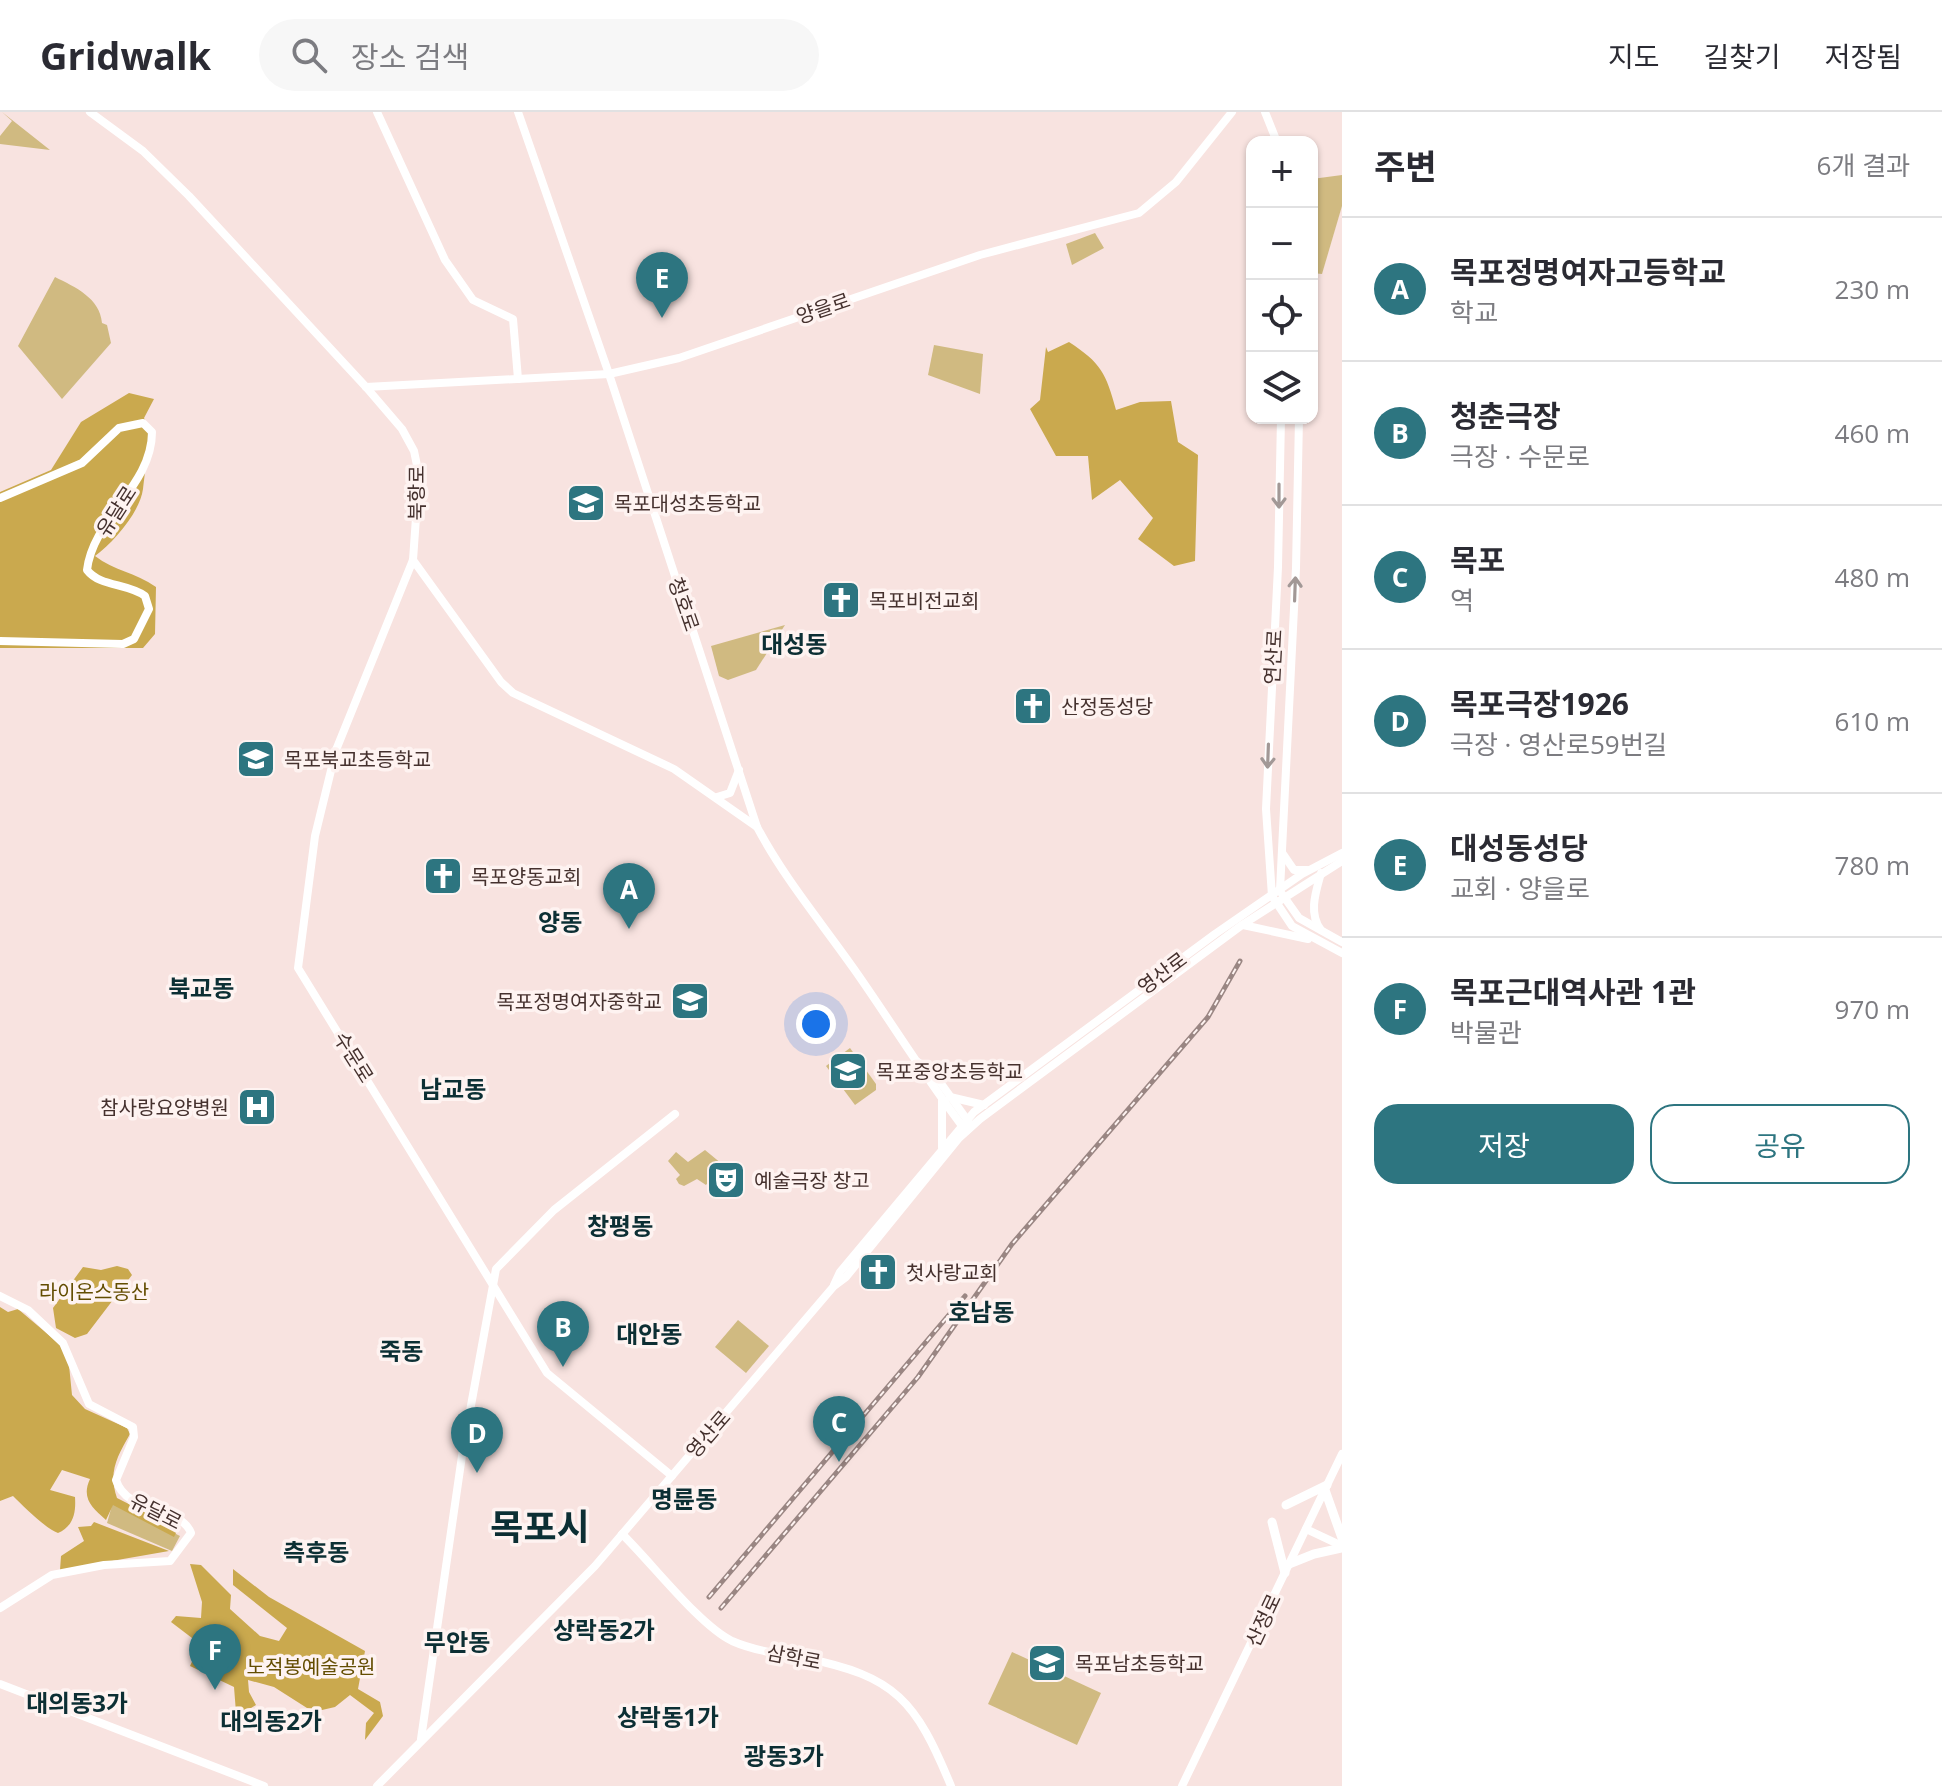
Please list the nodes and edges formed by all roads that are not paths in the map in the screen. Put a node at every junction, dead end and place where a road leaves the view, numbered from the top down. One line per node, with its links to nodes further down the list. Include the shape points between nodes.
1 (90, 112): 9 (street, 북항로, via 160,167)
2 (377, 112): 8 (street, via 445,260 473,300 513,319)
3 (518, 112): 7 (street, 청호로)
4 (1232, 112): 7 (street, 양을로, via 1173,185 1139,213 980,255 679,358)
5 (1265, 112): 6 (street)
6 (1273, 136)
7 (609, 374): 8 (street, 양을로); 15 (street, 청호로)
8 (518, 379): 9 (street, 양을로)
9 (366, 387): 13 (street, 북항로, via 402,429 416,456)
10 (1281, 424): 22 (street, 연산로, one-way to 22, via 1266,809)
11 (1299, 424): 18 (street, 연산로, one-way to 11)
12 (0, 498): 14 (street, 유달로, via 82,463 128,424 143,423 152,432 149,454 94,545 87,570 101,581 145,596 149,609 141,630 123,644)
13 (413, 560): 16 (street, via 513,693 646,755); 33 (street, 수문로, via 336,750 315,836 298,968)
14 (0, 641)
15 (739, 769): 16 (street, via 732,791); 17 (street, 청호로)
16 (717, 797): 17 (street)
17 (757, 827): 27 (street, 청호로, via 917,1061 932,1071)
18 (1281, 841): 21 (street, via 1288,865 1301,872); 22 (street, 연산로)
19 (1342, 853): 21 (street, 영산로)
20 (1342, 861): 21 (street, 영산로)
21 (1316, 871): 22 (street, 영산로); 24 (street, via 1317,928)
22 (1278, 896): 23 (street, 영산로); 24 (street, via 1299,918); 25 (street, via 1292,926); 28 (street, 영산로, via 1215,934)
23 (1242, 925): 25 (street); 30 (street, 영산로)
24 (1338, 940)
25 (1317, 941): 26 (street)
26 (1342, 953)
27 (946, 1099): 28 (street); 30 (street, 청호로); 31 (street)
28 (984, 1105): 30 (street, 영산로)
29 (675, 1114): 32 (street, via 554,1210)
30 (966, 1126): 31 (street, 영산로); 35 (street, 영산로)
31 (942, 1147): 35 (street, 영산로)
32 (507, 1258): 33 (street, via 495,1263); 34 (street)
33 (479, 1260): 34 (street, 수문로)
34 (492, 1282): 38 (street, 수문로, via 547,1373); 49 (street)
35 (834, 1286): 38 (street, 영산로)
36 (0, 1296): 47 (street, 유달로, via 28,1310 63,1343 89,1404 133,1427 134,1437 116,1480 123,1494 184,1523 191,1533 170,1561 52,1575)
37 (1342, 1454): 39 (street, 산정로)
38 (672, 1476): 43 (street, 영산로)
39 (1326, 1488): 40 (main road); 42 (street, 산정로); 44 (main road)
40 (1286, 1505)
41 (1272, 1522): 46 (main road)
42 (1306, 1529): 45 (street); 46 (street, 산정로)
43 (622, 1534): 49 (street, 영산로); 52 (street, 삼학로, via 673,1591 729,1639 853,1669 890,1688 918,1718)
44 (1342, 1538)
45 (1342, 1547): 46 (main road)
46 (1287, 1568): 53 (street, 산정로)
47 (0, 1608)
48 (0, 1684): 50 (street)
49 (421, 1740): 51 (street, 영산로)
50 (264, 1786)
51 (377, 1786)
52 (951, 1786)
53 (1182, 1786)

